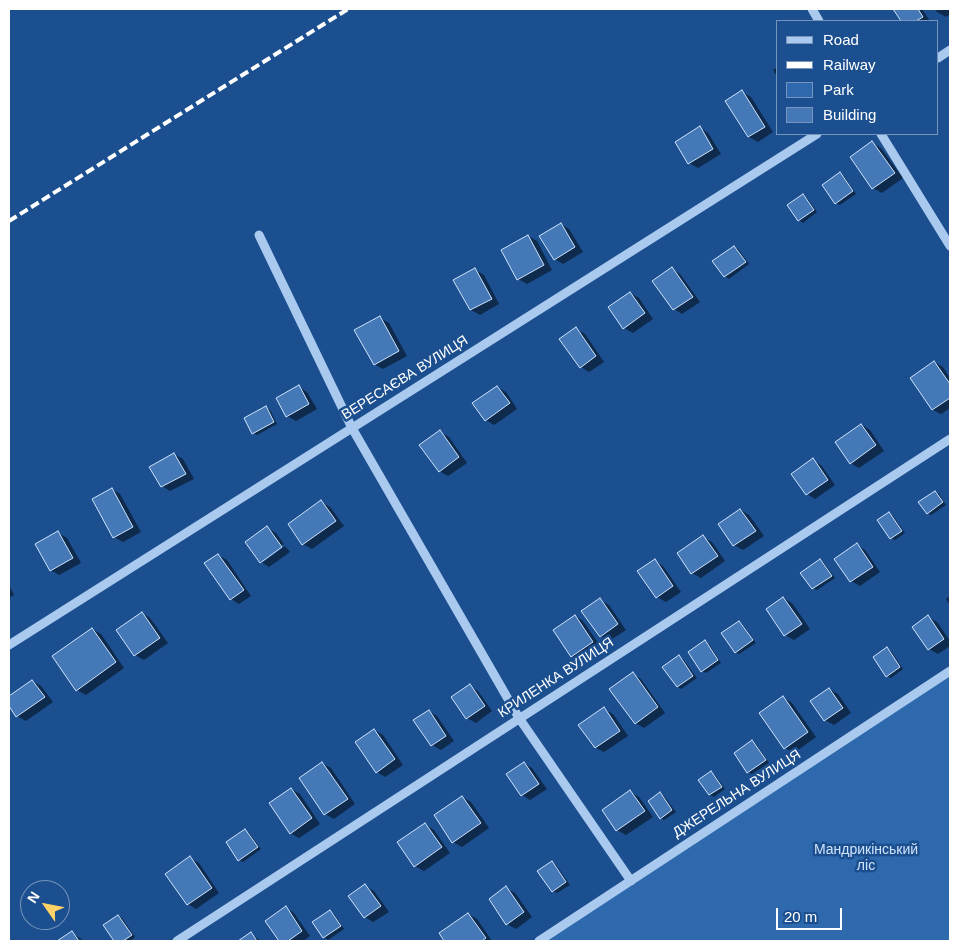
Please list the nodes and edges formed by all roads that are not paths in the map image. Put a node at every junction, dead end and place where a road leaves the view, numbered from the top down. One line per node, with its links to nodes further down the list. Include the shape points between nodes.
1 (812, 9): 2 (street)
2 (818, 20)
3 (950, 50): 4 (street)
4 (939, 57)
5 (815, 135): 9 (street, ВЕРЕСАЄВА ВУЛИЦЯ)
6 (882, 135): 8 (street)
7 (259, 235): 9 (street)
8 (950, 246)
9 (352, 428): 11 (street, ВЕРЕСАЄВА ВУЛИЦЯ); 13 (street)
10 (950, 439): 13 (street, КРИЛЕНКА ВУЛИЦЯ)
11 (9, 645)
12 (950, 671): 14 (street, ДЖЕРЕЛЬНА ВУЛИЦЯ)
13 (519, 718): 14 (street); 15 (street, КРИЛЕНКА ВУЛИЦЯ)
14 (631, 881): 16 (street, ДЖЕРЕЛЬНА ВУЛИЦЯ)
15 (177, 941)
16 (539, 941)

